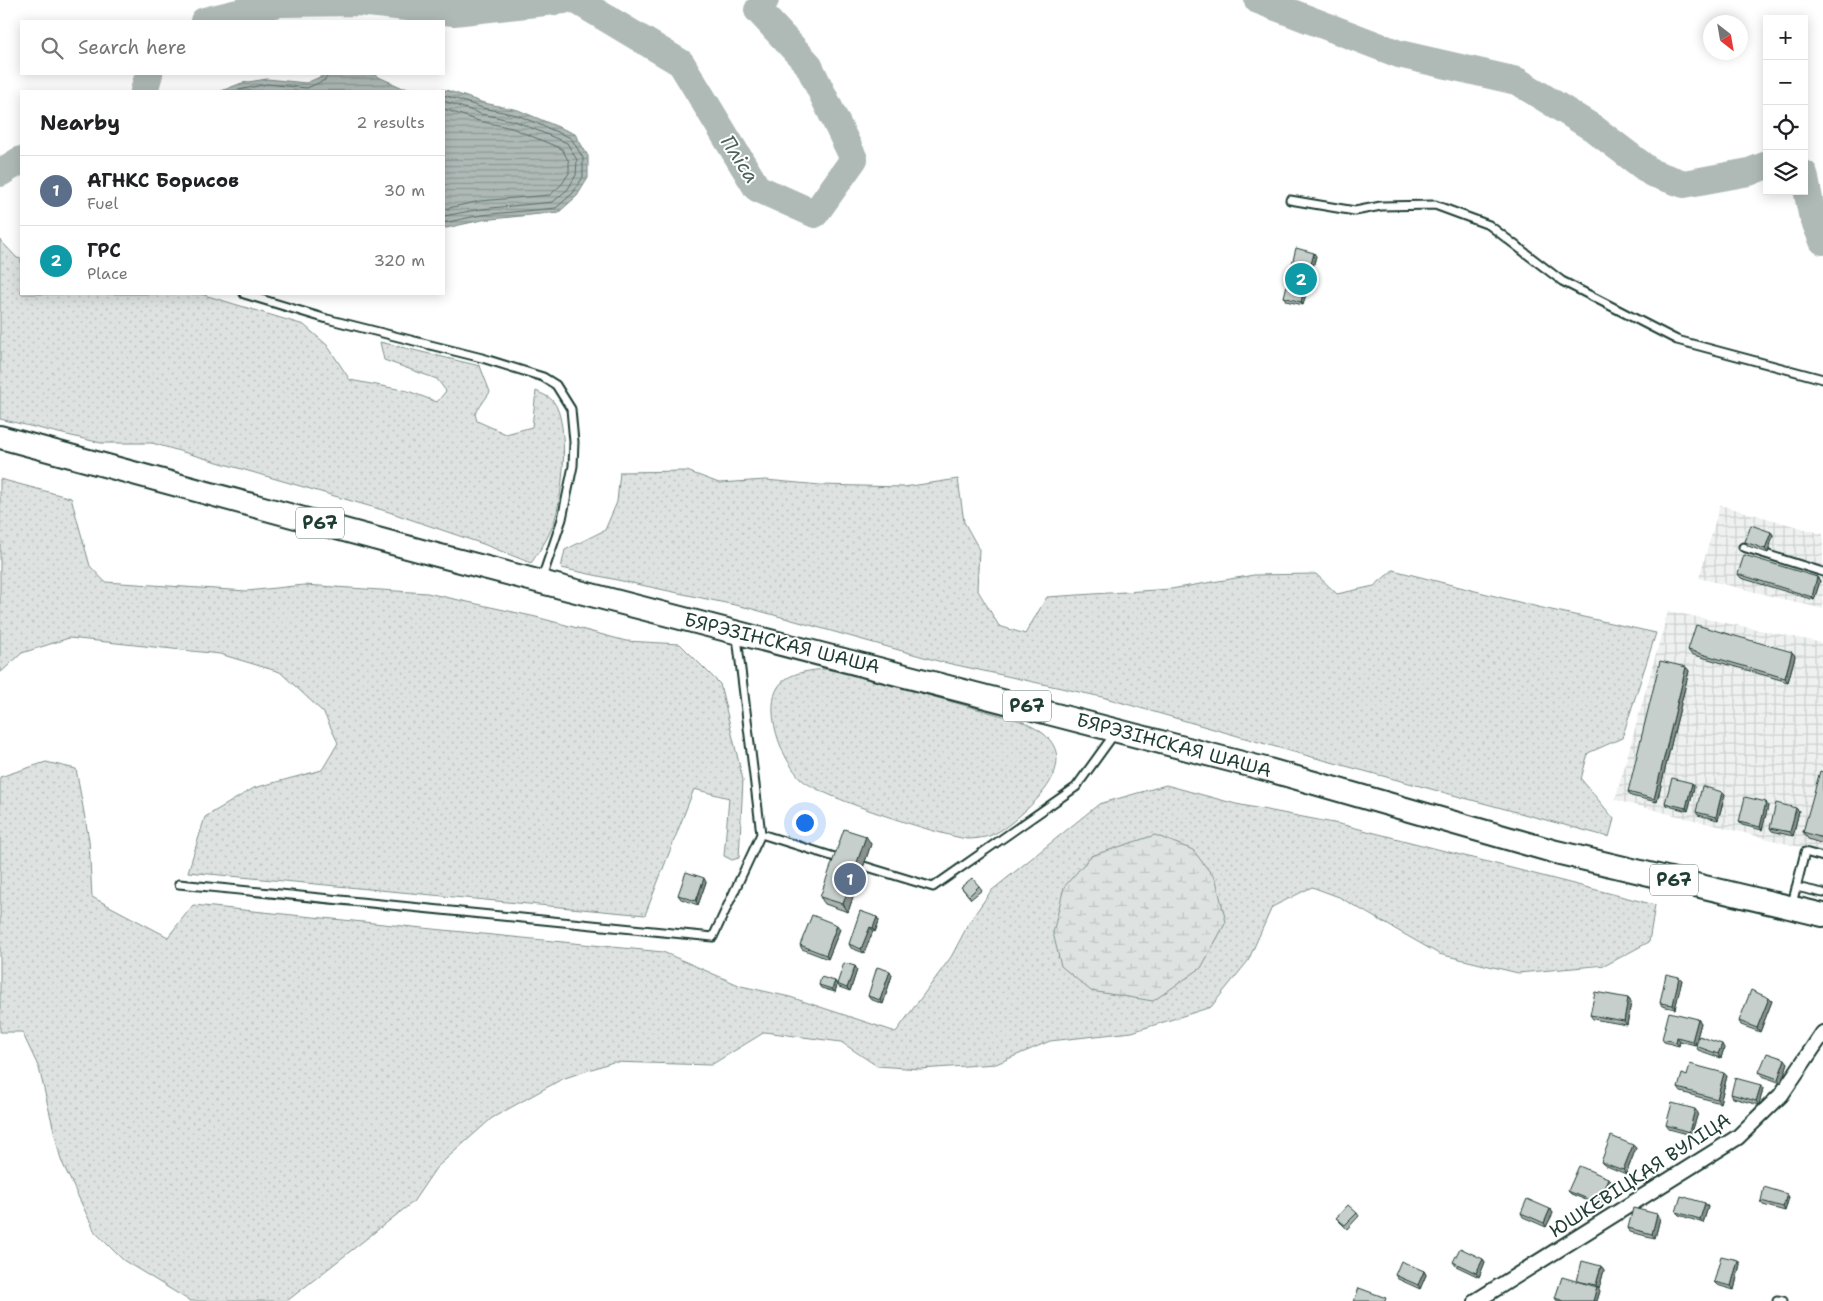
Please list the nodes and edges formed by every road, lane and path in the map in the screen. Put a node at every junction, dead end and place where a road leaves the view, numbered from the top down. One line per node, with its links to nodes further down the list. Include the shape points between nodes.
1 (1290, 200): 3 (lane, via 1355,211 1381,206 1435,205 1489,225 1562,281 1677,340)
2 (247, 295): 7 (lane, via 327,319 482,358 543,377 556,385 570,408 573,466 562,519)
3 (1823, 379)
4 (0, 437): 7 (main road, БЯРЭЗІНСКАЯ ШАША / Р67)
5 (1743, 547): 6 (lane)
6 (1823, 572)
7 (541, 581): 8 (main road, БЯРЭЗІНСКАЯ ШАША / Р67)
8 (736, 631): 9 (main road, БЯРЭЗІНСКАЯ ШАША / Р67); 10 (lane)
9 (1118, 729): 13 (lane, via 1076,787 933,888); 16 (main road, БЯРЭЗІНСКАЯ ШАША / Р67, via 1556,852)
10 (761, 834): 12 (lane); 14 (lane, via 713,936)
11 (1823, 857): 16 (lane, via 1805,852)
12 (841, 859)
13 (864, 866)
14 (179, 884)
15 (1823, 893): 16 (lane)
16 (1794, 897): 17 (main road, БЯРЭЗІНСКАЯ ШАША / Р67)
17 (1823, 915)
18 (1823, 1033): 19 (street, ЮШКЕВІЦКАЯ ВУЛІЦА, via 1781,1095 1738,1137)
19 (1476, 1301)

